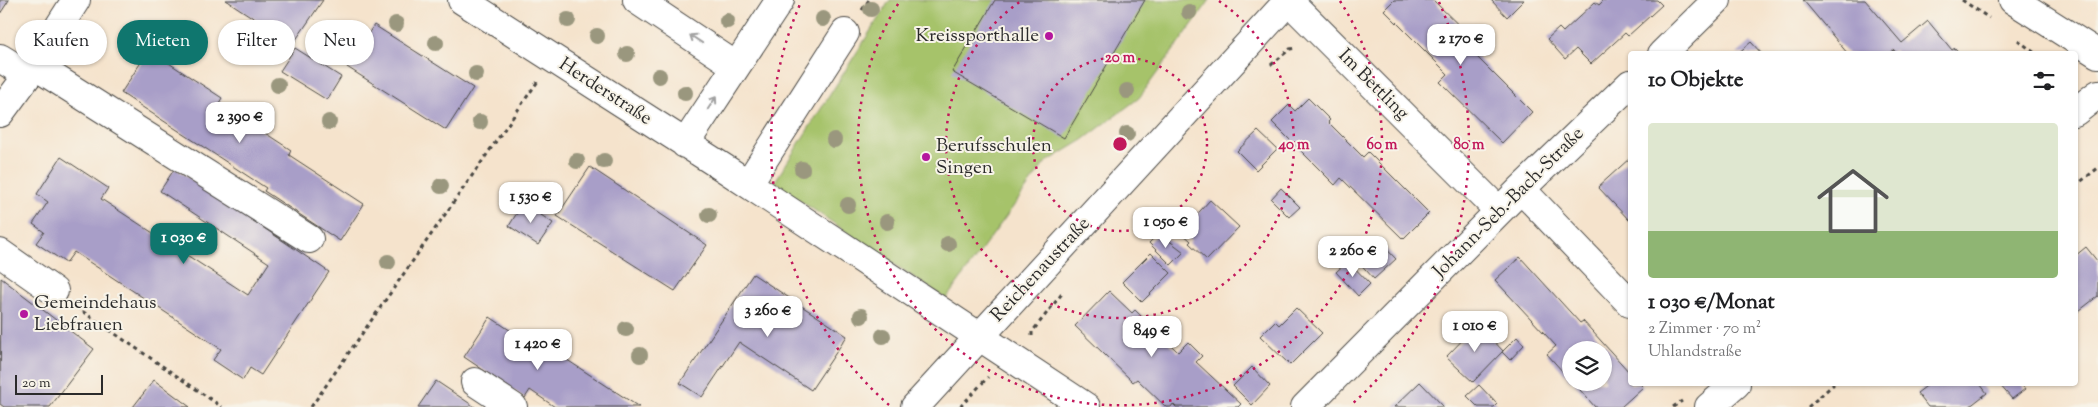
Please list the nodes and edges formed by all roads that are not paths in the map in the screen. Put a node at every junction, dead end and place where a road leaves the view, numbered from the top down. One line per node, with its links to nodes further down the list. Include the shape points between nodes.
1 (76, 0): 13 (street)
2 (462, 0): 18 (street, Herderstraße)
3 (637, 0): 12 (street, one-way to 3)
4 (780, 0): 12 (street)
5 (1289, 0): 21 (street, Im Bettling); 26 (street, Reichenaustraße)
6 (1717, 0): 9 (street)
7 (2013, 0): 10 (street)
8 (845, 34): 19 (street)
9 (1665, 51)
10 (2098, 54)
11 (0, 58): 13 (street)
12 (736, 66): 18 (street, one-way to 12)
13 (31, 70): 17 (street); 22 (street)
14 (1628, 86): 20 (street, Johann-Seb.-Bach-Straße)
15 (2098, 94): 16 (street)
16 (2078, 110)
17 (0, 113)
18 (685, 144): 19 (street, Herderstraße)
19 (748, 184): 26 (street, Herderstraße)
20 (1521, 189): 21 (street, Johann-Seb.-Bach-Straße); 25 (street)
21 (1500, 211): 31 (street, Johann-Seb.-Bach-Straße)
22 (309, 239)
23 (0, 253): 24 (street)
24 (54, 291)
25 (1628, 301)
26 (980, 336): 29 (street, Reichenaustraße); 30 (street, Herderstraße)
27 (475, 382): 28 (street)
28 (513, 407)
29 (915, 407)
30 (1086, 407)
31 (1305, 407)

